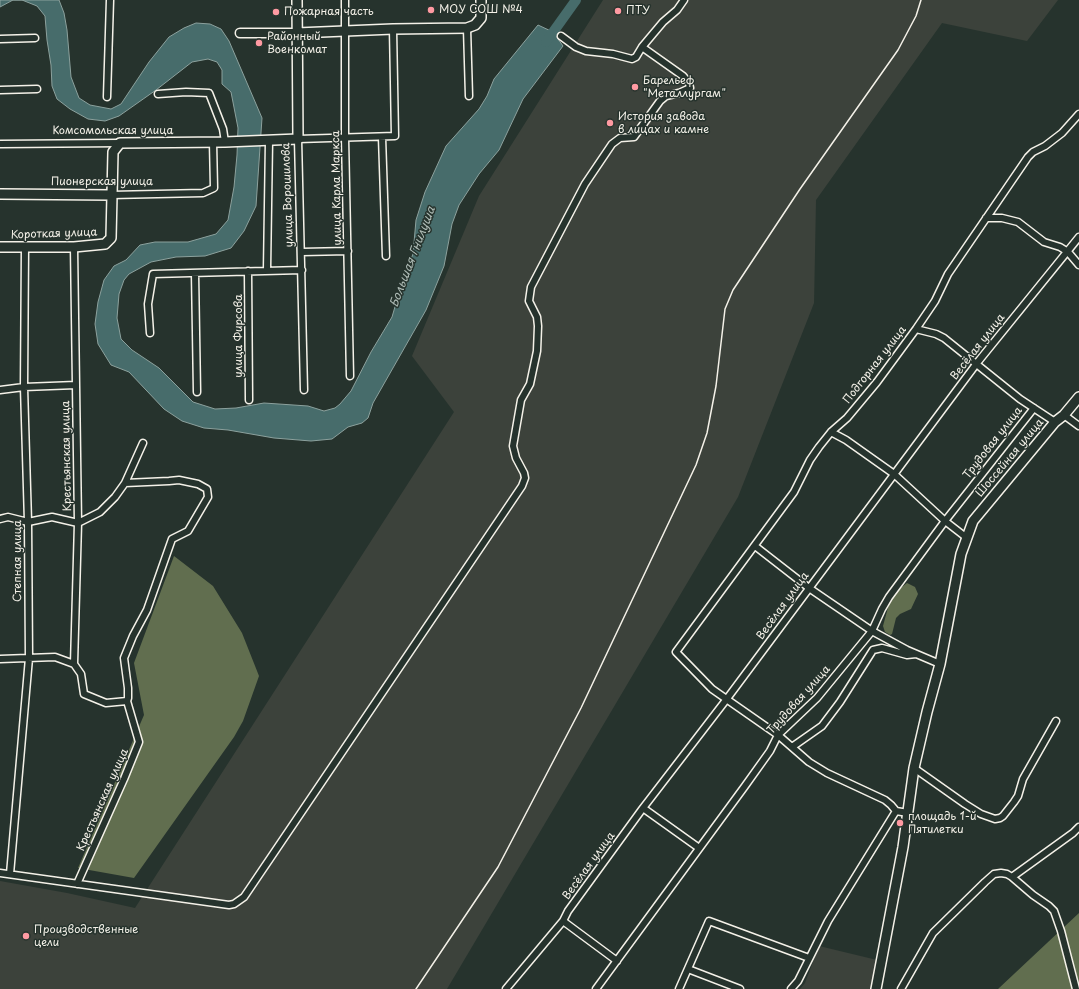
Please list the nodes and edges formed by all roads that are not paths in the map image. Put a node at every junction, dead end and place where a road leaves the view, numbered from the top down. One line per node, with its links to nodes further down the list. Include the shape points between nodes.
1 (110, 0): 19 (street)
2 (297, 0): 10 (main road, улица Ворошилова)
3 (345, 0): 8 (street, улица Карла Маркса)
4 (481, 0): 6 (main road, via 481,18)
5 (684, 0): 14 (street)
6 (467, 28): 7 (main road); 18 (street)
7 (393, 29): 8 (main road); 21 (street, via 394,136)
8 (344, 31): 10 (main road); 22 (street, улица Карла Маркса)
9 (240, 33): 10 (street)
10 (297, 33): 23 (main road, улица Ворошилова)
11 (561, 36): 14 (street, via 586,51 632,59)
12 (35, 38): 13 (street)
13 (0, 40)
14 (642, 47): 91 (street, via 683,76 690,83 690,88 660,100 634,136 620,138 612,144 585,184 531,287 529,301 537,322 537,351 530,384 521,400 513,446 525,478 515,499 244,897 229,905)
15 (36, 89): 16 (street)
16 (0, 90)
17 (158, 94): 26 (street, via 209,93 223,129)
18 (469, 96)
19 (107, 97)
20 (1079, 114): 31 (street, Подгорная улица, via 1062,132 1028,157)
21 (382, 137): 22 (street); 39 (street)
22 (345, 138): 23 (street); 36 (street, улица Карла Маркса)
23 (298, 139): 24 (main road); 37 (street, улица Ворошилова)
24 (266, 141): 26 (main road, Комсомольская улица); 41 (street)
25 (213, 142): 26 (main road, Комсомольская улица); 27 (main road, Комсомольская улица); 30 (street, Пионерская улица, via 214,188 203,193)
26 (225, 142)
27 (120, 143): 28 (street, Комсомольская улица); 30 (main road, Короткая улица, via 113,152)
28 (0, 144)
29 (0, 194): 30 (main road, Пионерская улица)
30 (111, 195): 34 (main road, Короткая улица, via 111,238 104,244)
31 (986, 218): 38 (street, via 1018,222 1044,242); 45 (street, Подгорная улица, via 948,274 935,302)
32 (1079, 238): 38 (street, Весёлая улица)
33 (25, 247): 34 (main road, Короткая улица); 35 (main road, Короткая улица); 50 (street, Степная улица)
34 (74, 247): 49 (street, Крестьянская улица)
35 (0, 248)
36 (348, 251): 37 (street); 48 (street, улица Карла Маркса)
37 (302, 252): 42 (street, улица Ворошилова)
38 (1068, 252): 40 (street); 47 (street, Весёлая улица)
39 (386, 256)
40 (1079, 265)
41 (267, 270): 42 (street); 43 (street)
42 (302, 270): 52 (street, улица Ворошилова)
43 (248, 272): 44 (street); 55 (street, улица Фирсова)
44 (195, 273): 46 (street, via 153,274 148,304); 53 (street)
45 (916, 329): 47 (street, via 944,338); 60 (street, Подгорная улица, via 877,382 847,418)
46 (150, 333)
47 (977, 363): 56 (street); 62 (street, Весёлая улица)
48 (350, 376)
49 (76, 385): 50 (street); 67 (street, Крестьянская улица)
50 (24, 387): 51 (street); 66 (street, Степная улица)
51 (0, 390)
52 (304, 390)
53 (197, 392)
54 (1079, 397): 57 (main road, Шоссейная улица)
55 (249, 400)
56 (1034, 408): 58 (street); 65 (street, Трудовая улица)
57 (1064, 415): 58 (main road, Шоссейная улица); 59 (street)
58 (1055, 422): 68 (main road, Шоссейная улица, via 973,521)
59 (1079, 426)
60 (831, 432): 62 (street); 69 (street, Подгорная улица, via 810,460 794,492)
61 (143, 444): 63 (street)
62 (894, 474): 65 (street); 70 (street, Весёлая улица)
63 (125, 483): 67 (street, via 100,512); 78 (street, Крестьянская улица, via 179,480 198,484 207,489 208,497 188,531 172,539 147,610 124,658)
64 (0, 519): 66 (street, via 8,516)
65 (946, 521): 68 (street); 71 (street, Трудовая улица, via 889,597)
66 (28, 522): 67 (street, via 52,517); 73 (street, Степная улица)
67 (78, 523): 75 (street, Крестьянская улица)
68 (967, 538): 76 (main road, via 961,554)
69 (755, 546): 70 (street); 77 (street, Подгорная улица, via 676,652)
70 (809, 588): 71 (street); 77 (street, Весёлая улица)
71 (872, 631): 72 (street); 80 (street, Трудовая улица, via 817,698)
72 (916, 654): 76 (street); 81 (street, via 907,655 882,648 873,650 822,726)
73 (29, 658): 74 (street); 75 (street, via 55,657); 89 (street, Степная улица)
74 (0, 659)
75 (74, 664): 78 (street, via 81,674 84,694 106,703)
76 (940, 664): 82 (main road)
77 (726, 700): 80 (street); 83 (street, Весёлая улица)
78 (127, 701): 91 (street, Крестьянская улица, via 139,742)
79 (1056, 721): 82 (street, via 1023,780 1018,796 1000,818 995,819 981,814)
80 (778, 735): 81 (street); 87 (street, Трудовая улица, via 766,757)
81 (792, 747): 84 (street, via 816,767 885,800)
82 (914, 768): 85 (main road)
83 (643, 808): 87 (street); 92 (street, Весёлая улица)
84 (896, 811): 85 (street); 93 (street, via 828,921)
85 (908, 814): 101 (main road)
86 (1079, 827): 90 (street)
87 (699, 848): 94 (street, Трудовая улица)
88 (0, 873): 89 (street)
89 (10, 874): 91 (street)
90 (1012, 877): 102 (street, via 1001,873 994,874 933,933); 103 (street, via 1054,911)
91 (77, 884)
92 (563, 921): 94 (street); 96 (street, Весёлая улица)
93 (809, 958): 95 (street, via 709,921); 100 (street, via 798,981)
94 (617, 961): 97 (street, Трудовая улица)
95 (688, 969): 98 (street); 99 (street)
96 (506, 989)
97 (596, 989)
98 (679, 989)
99 (740, 989)
100 (791, 989)
101 (876, 989)
102 (901, 989)
103 (1076, 989)

